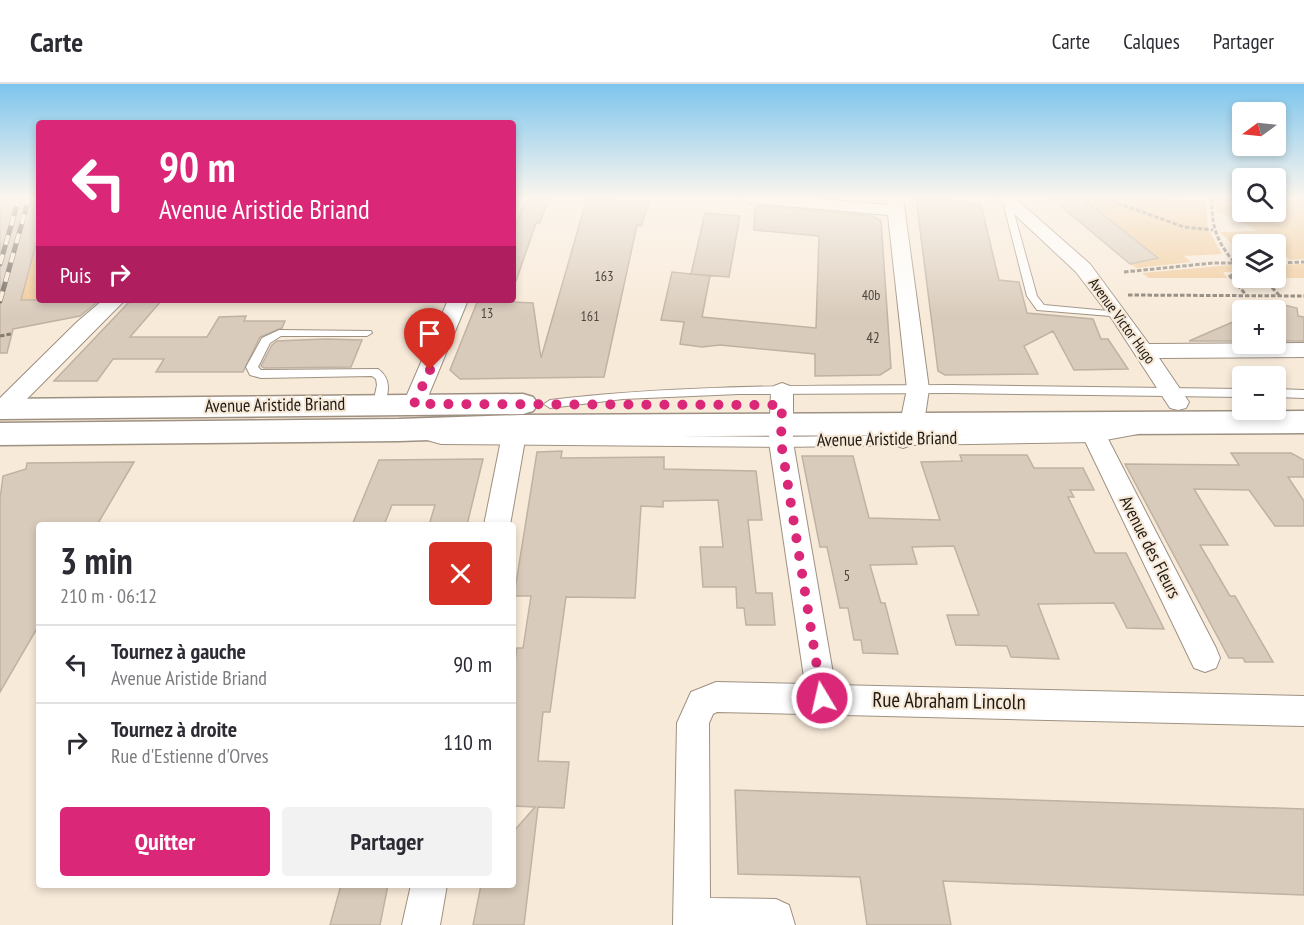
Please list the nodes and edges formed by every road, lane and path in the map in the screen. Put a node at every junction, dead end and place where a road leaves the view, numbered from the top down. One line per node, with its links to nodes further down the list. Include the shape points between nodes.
1 (899, 237): 29 (street)
2 (1016, 237): 17 (lane, via 1032,296 1041,308)
3 (1048, 237): 17 (street, Avenue Victor Hugo)
4 (1216, 237): 5 (path)
5 (1232, 261)
6 (1304, 262): 8 (path)
7 (1232, 263): 9 (path)
8 (1286, 263)
9 (1124, 272)
10 (1240, 288): 14 (path)
11 (1272, 288): 12 (path)
12 (1280, 296): 13 (path); 14 (path)
13 (1304, 296)
14 (1248, 297): 17 (path, via 1144,297)
15 (112, 303): 32 (street, via 84,327)
16 (457, 303): 33 (street)
17 (1122, 305): 22 (street, Avenue Victor Hugo)
18 (367, 333): 27 (lane, via 279,333 266,341 252,367 254,372 374,372 383,385)
19 (11, 334): 20 (path)
20 (0, 336)
21 (1304, 350): 22 (street)
22 (1144, 351): 28 (street, Avenue Victor Hugo)
23 (1286, 393): 24 (lane)
24 (1304, 394)
25 (1232, 395): 28 (lane, Avenue Aristide Briand)
26 (1232, 402): 28 (main road, Avenue Aristide Briand)
27 (379, 404): 32 (main road, Avenue Aristide Briand); 33 (main road, Avenue Aristide Briand)
28 (1181, 405): 29 (main road, Avenue Aristide Briand); 29 (lane, Avenue Aristide Briand); 31 (main road, Avenue Aristide Briand); 34 (lane, Avenue Aristide Briand)
29 (913, 414): 30 (main road, Avenue Aristide Briand); 34 (lane, Avenue Aristide Briand)
30 (781, 416): 33 (main road, Avenue Aristide Briand, via 521,426); 33 (main road, Avenue Aristide Briand, via 550,404); 35 (lane, Avenue Aristide Briand); 38 (street)
31 (1296, 416)
32 (1, 417): 33 (main road, Avenue Aristide Briand)
33 (406, 417): 35 (lane, Avenue Aristide Briand, via 441,439)
34 (1095, 437): 37 (street, Avenue des Fleurs)
35 (513, 440): 36 (street)
36 (498, 522)
37 (1205, 658)
38 (822, 698): 39 (street, Rue Abraham Lincoln); 41 (street, Rue Abraham Lincoln, via 716,697 702,703 693,723)
39 (1304, 711)
40 (428, 888): 42 (street)
41 (692, 920): 43 (street, Rue Abraham Lincoln, via 776,918)
42 (421, 925)
43 (777, 925)

